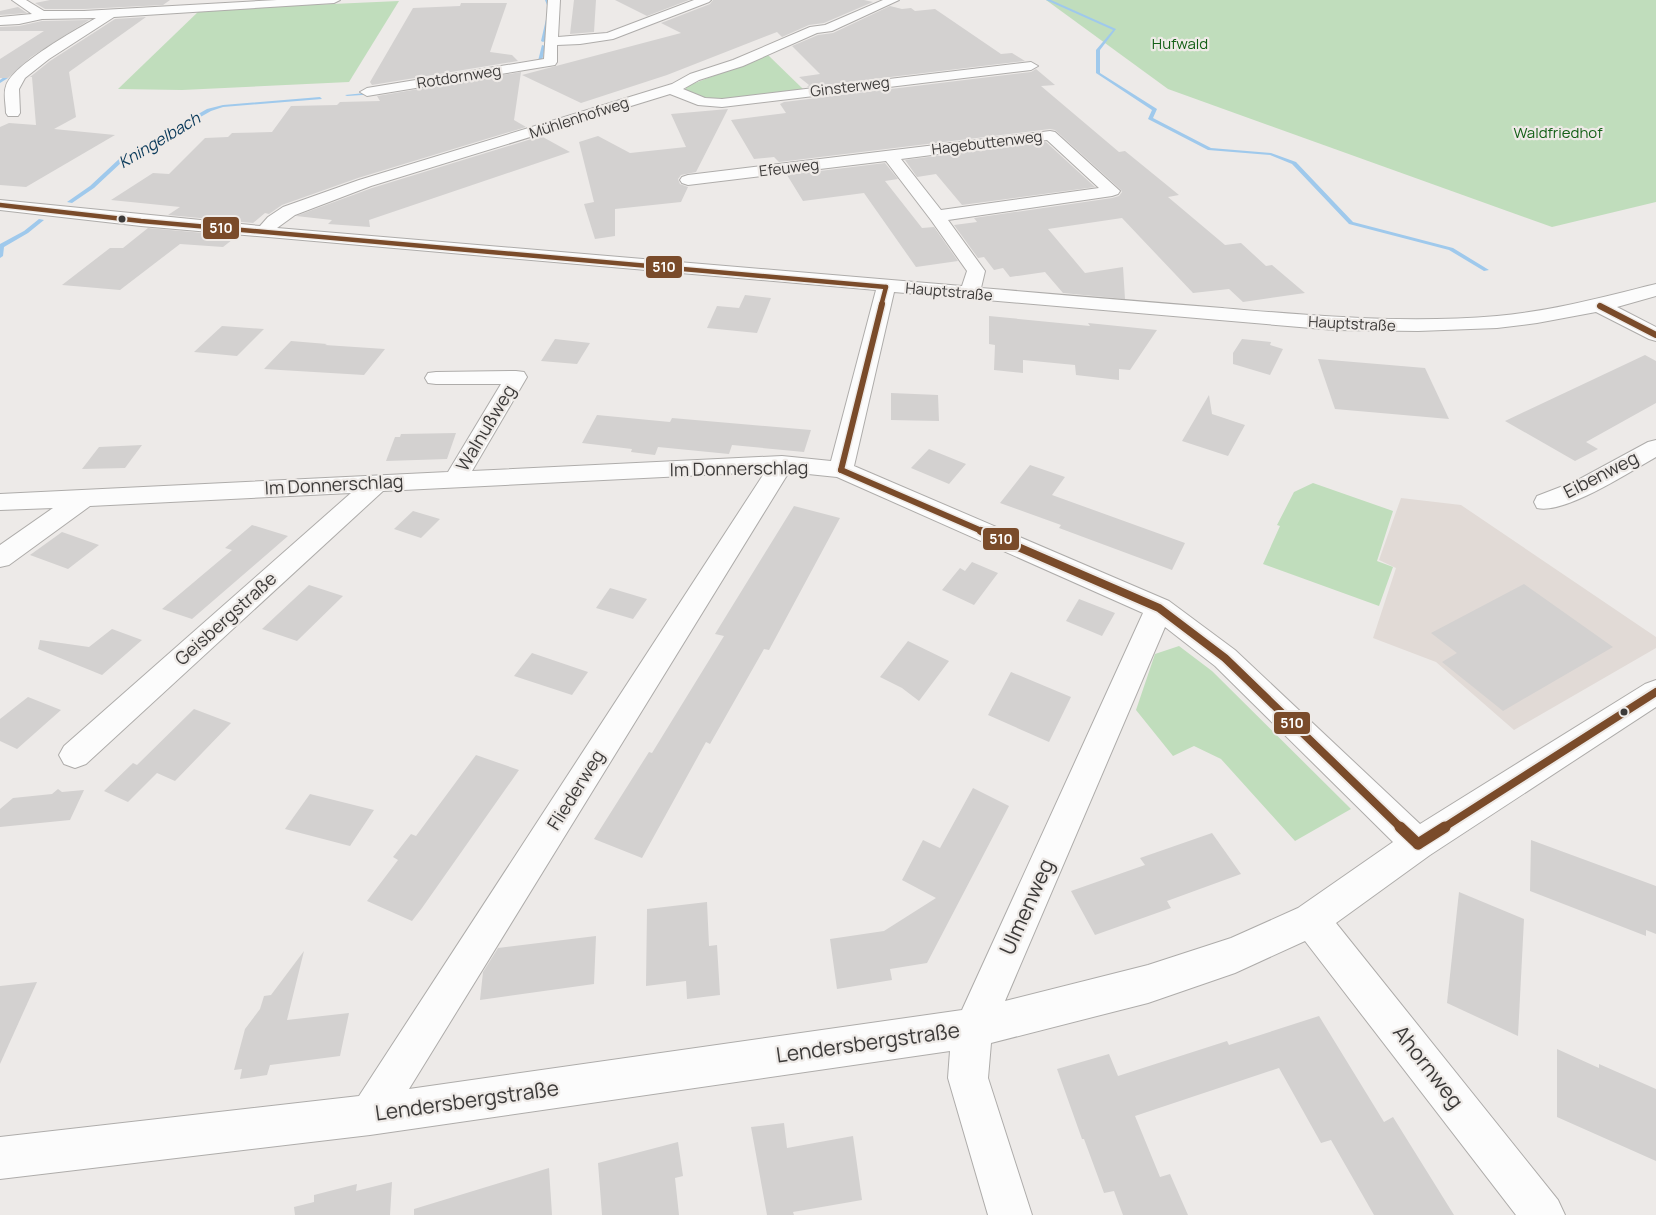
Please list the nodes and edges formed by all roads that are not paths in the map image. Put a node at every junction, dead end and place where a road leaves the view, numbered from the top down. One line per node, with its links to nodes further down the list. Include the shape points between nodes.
1 (18, 0): 9 (street)
2 (174, 0): 7 (street)
3 (334, 0): 7 (street)
4 (554, 0): 11 (street)
5 (705, 0): 11 (street, via 609,36)
6 (893, 0): 13 (street, Mühlenhofweg)
7 (164, 9): 8 (street)
8 (114, 12): 9 (street); 15 (street, via 15,81 12,89)
9 (42, 15): 10 (street)
10 (0, 21)
11 (553, 41): 14 (street, Rotdornweg, via 550,62)
12 (1031, 66): 13 (street, Ginsterweg, via 722,103 702,102)
13 (670, 89): 20 (street, Mühlenhofweg, via 365,183 288,211)
14 (367, 92)
15 (14, 113)
16 (890, 156): 17 (street, Efeuweg); 19 (street); 19 (street, Hagebuttenweg, via 1050,135 1112,191)
17 (688, 180)
18 (0, 205): 20 (street, Hauptstraße)
19 (937, 216): 23 (street, via 976,271)
20 (264, 232): 21 (street, Hauptstraße)
21 (886, 287): 23 (street, Hauptstraße); 29 (street)
22 (1656, 290): 24 (street, Hauptstraße)
23 (970, 293): 24 (street, Hauptstraße, via 1336,324 1410,327 1506,322)
24 (1600, 306): 25 (street)
25 (1656, 335)
26 (436, 378): 30 (street, Walnußweg, via 527,376)
27 (1656, 447): 34 (street, Eibenweg, via 1585,487)
28 (782, 464): 29 (street, Im Donnerschlag); 30 (street, Im Donnerschlag); 42 (street, Fliederweg)
29 (841, 470): 36 (street, Im Donnerschlag)
30 (455, 480): 31 (street, Im Donnerschlag)
31 (377, 483): 32 (street, Im Donnerschlag); 38 (street, Geisbergstraße)
32 (85, 497): 33 (street, Im Donnerschlag); 35 (street)
33 (0, 502)
34 (1546, 502)
35 (0, 558)
36 (1159, 608): 39 (street, Im Donnerschlag, via 1224,658); 41 (street, Ulmenweg)
37 (1656, 692): 39 (street, Lendersbergstraße)
38 (76, 756)
39 (1418, 844): 40 (street, Lendersbergstraße)
40 (1311, 920): 41 (street, Lendersbergstraße, via 1235,955 1148,984); 45 (street, Ahornweg)
41 (974, 1028): 42 (street, Lendersbergstraße); 44 (street, Ulmenweg, via 968,1078)
42 (370, 1115): 43 (street, Lendersbergstraße)
43 (0, 1158)
44 (1010, 1215)
45 (1543, 1215)

